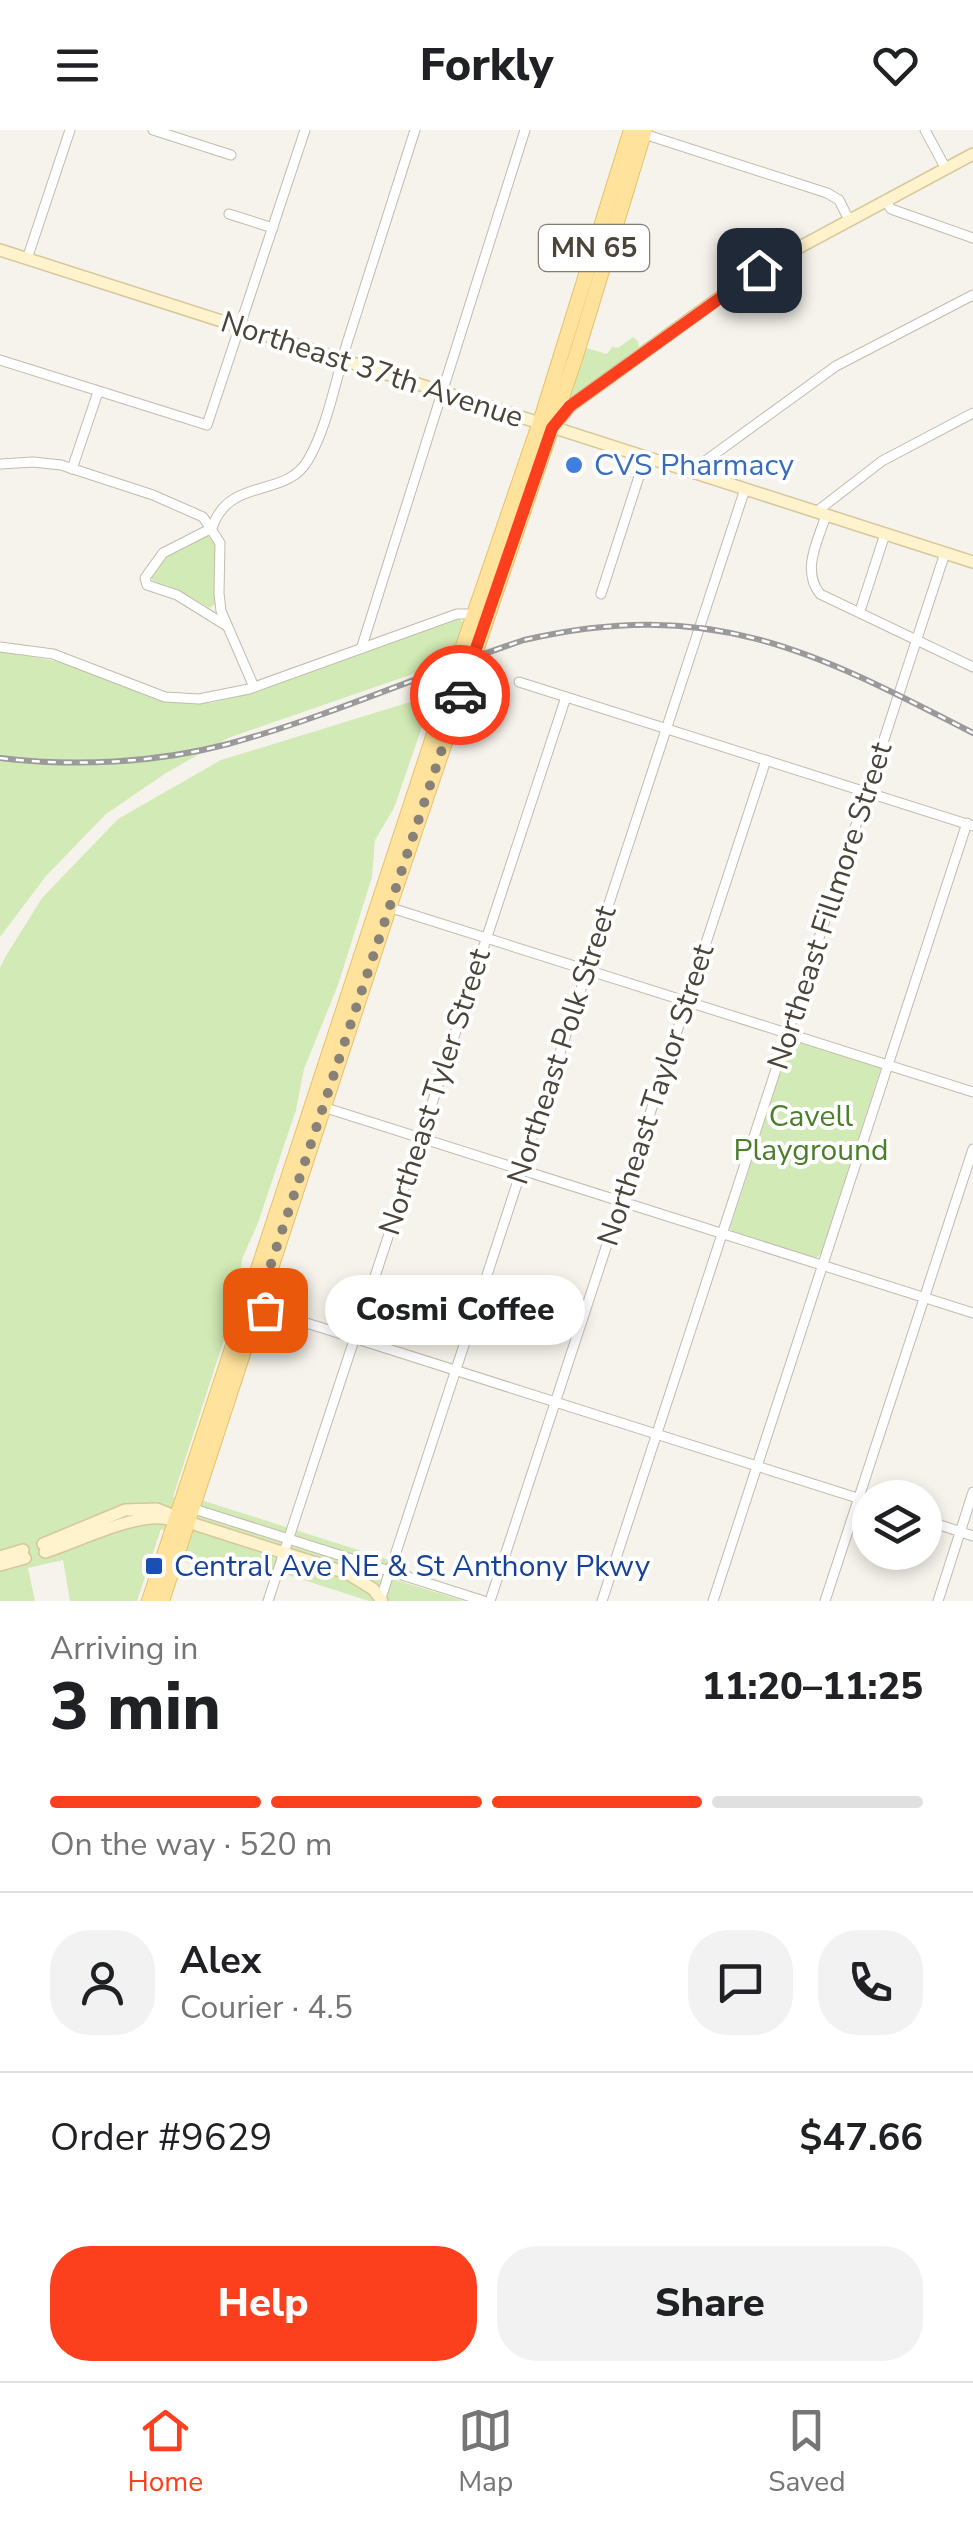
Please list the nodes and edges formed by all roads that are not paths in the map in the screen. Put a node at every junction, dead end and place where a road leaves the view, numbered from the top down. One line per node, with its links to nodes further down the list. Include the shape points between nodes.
1 (70, 130): 17 (street)
2 (154, 130): 8 (street)
3 (305, 130): 14 (street)
4 (415, 130): 22 (street)
5 (525, 130): 24 (street)
6 (926, 130): 10 (street)
7 (640, 131): 13 (street, via 827,192); 19 (main road, MN 65); 19 (main road, MN 65, via 590,262)
8 (231, 154)
9 (973, 154): 10 (street)
10 (946, 169): 11 (street)
11 (885, 200): 13 (street); 15 (street, via 892,209)
12 (229, 214): 14 (street)
13 (849, 220): 26 (street, via 759,270)
14 (273, 228): 20 (street)
15 (973, 238)
16 (0, 250): 17 (street, Northeast 37th Avenue)
17 (27, 258): 20 (street, Northeast 37th Avenue)
18 (973, 295): 30 (street, via 836,366)
19 (584, 307): 26 (main road, MN 65); 26 (main road, MN 65, via 576,356)
20 (240, 328): 22 (street, Northeast 37th Avenue); 23 (street, via 208,425)
21 (0, 360): 23 (street)
22 (344, 361): 24 (street, Northeast 37th Avenue); 33 (street, via 307,463 289,478 228,501)
23 (98, 392): 29 (street)
24 (444, 394): 26 (street, Northeast 37th Avenue); 42 (street)
25 (973, 414): 32 (street, via 882,461)
26 (545, 426): 27 (street, Northeast 37th Avenue); 39 (main road, MN 65)
27 (645, 458): 30 (street, Northeast 37th Avenue); 37 (street)
28 (0, 464): 29 (street, via 47,462)
29 (72, 469): 33 (street, via 152,495 203,517)
30 (690, 472): 31 (street, Northeast 37th Avenue)
31 (744, 489): 32 (street, Northeast 37th Avenue); 48 (street, Northeast Polk Street)
32 (821, 513): 34 (street, Northeast 37th Avenue); 38 (street, via 810,567 814,586)
33 (212, 528): 40 (street, via 222,553 218,593); 40 (street, via 163,553 145,578 147,585)
34 (885, 534): 35 (street, Northeast 37th Avenue); 38 (street)
35 (945, 552): 36 (street, Northeast 37th Avenue); 41 (street, Northeast Fillmore Street)
36 (973, 562)
37 (601, 594)
38 (860, 610): 41 (street)
39 (480, 614): 42 (street, via 458,614); 52 (main road, MN 65)
40 (227, 626): 46 (street)
41 (918, 640): 44 (street); 50 (street, Northeast Fillmore Street)
42 (362, 646): 46 (street)
43 (0, 647): 46 (street, via 53,654 182,700)
44 (973, 668)
45 (519, 682): 47 (street)
46 (254, 687)
47 (566, 697): 48 (street); 53 (street, Northeast Tyler Street)
48 (666, 730): 49 (street); 54 (street, Northeast Polk Street)
49 (766, 760): 50 (street); 55 (street, Northeast Taylor Street)
50 (868, 792): 51 (street); 56 (street, Northeast Fillmore Street)
51 (970, 825): 57 (street)
52 (384, 906): 53 (street); 59 (main road, MN 65); 67 (main road, MN 65)
53 (486, 938): 54 (street); 60 (street, Northeast Tyler Street)
54 (587, 970): 55 (street); 62 (street, Northeast Polk Street)
55 (687, 1002): 56 (street); 63 (street, Northeast Taylor Street)
56 (788, 1034): 57 (street); 64 (street, Northeast Fillmore Street)
57 (888, 1065): 58 (street); 65 (street)
58 (973, 1092)
59 (323, 1107): 60 (street); 67 (main road, MN 65)
60 (420, 1138): 62 (street); 69 (street, Northeast Tyler Street)
61 (973, 1149): 66 (street)
62 (520, 1170): 63 (street); 70 (street, Northeast Polk Street)
63 (621, 1202): 64 (street); 71 (street, Northeast Taylor Street)
64 (723, 1233): 65 (street); 72 (street, Northeast Fillmore Street)
65 (823, 1265): 66 (street); 73 (street)
66 (924, 1297): 68 (street); 74 (street)
67 (252, 1306): 69 (street); 77 (main road, MN 65)
68 (973, 1313)
69 (354, 1338): 70 (street); 82 (street, Northeast Tyler Street)
70 (454, 1370): 71 (street); 87 (street, Northeast Polk Street)
71 (556, 1402): 72 (street); 92 (street, Northeast Taylor Street)
72 (657, 1434): 73 (street); 93 (street, Northeast Fillmore Street)
73 (757, 1466): 76 (street); 94 (street)
74 (864, 1480)
75 (973, 1492): 80 (street)
76 (852, 1496)
77 (182, 1514): 82 (street); 83 (street, via 137,1508); 84 (street); 89 (main road, MN 65); 90 (main road, MN 65)
78 (852, 1517): 95 (street)
79 (942, 1526): 80 (street)
80 (960, 1532): 81 (street); 96 (street)
81 (973, 1536)
82 (288, 1538): 84 (street, Northeast Tyler Street); 87 (street)
83 (44, 1548)
84 (284, 1552): 88 (street, via 347,1573); 91 (street, Northeast Tyler Street)
85 (0, 1557): 86 (street, via 24,1554)
86 (0, 1565)
87 (390, 1570): 88 (street, Northeast Polk Street); 92 (street)
88 (381, 1600)
89 (149, 1601)
90 (162, 1601)
91 (268, 1601)
92 (487, 1601)
93 (602, 1601)
94 (713, 1601)
95 (825, 1601)
96 (938, 1601)

